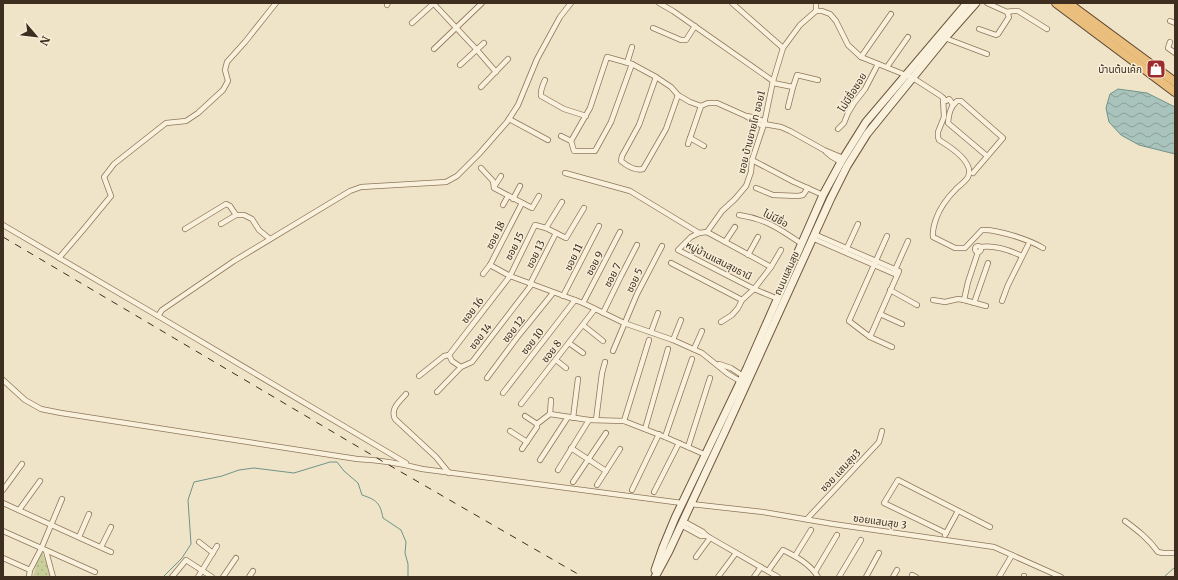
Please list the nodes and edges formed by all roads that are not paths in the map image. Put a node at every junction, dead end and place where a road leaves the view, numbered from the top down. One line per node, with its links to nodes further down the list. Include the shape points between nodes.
1 (276, 3): 115 (street, via 227,62 225,70 228,81 223,90 198,113 186,121 166,124 114,164 104,177 111,196)
2 (433, 3): 17 (street); 20 (street)
3 (482, 3): 20 (street)
4 (571, 3): 57 (street, via 560,17 541,52 518,105)
5 (659, 3): 19 (street)
6 (732, 3): 29 (street)
7 (816, 3): 13 (street)
8 (967, 3): 41 (main road, ถนนแสนสุข)
9 (976, 3): 25 (main road, ถนนแสนสุข)
10 (987, 3): 14 (street)
11 (1056, 3): 50 (highway)
12 (1068, 3): 47 (highway)
13 (816, 11): 29 (street, ซอย บ้านยายโท ซอย1, via 800,25); 34 (street, via 830,14 848,45)
14 (1008, 12): 22 (street, via 1009,18 998,34); 23 (street, via 1018,12)
15 (890, 14): 34 (street)
16 (1170, 21): 18 (street)
17 (412, 23)
18 (1175, 23)
19 (696, 26): 21 (street, via 686,40); 46 (street)
20 (456, 28): 30 (street); 31 (street)
21 (653, 28)
22 (979, 29)
23 (1047, 29)
24 (908, 37): 39 (street)
25 (945, 38): 33 (street); 43 (main road, ถนนแสนสุข)
26 (1170, 42): 32 (street, via 1168,48)
27 (484, 43): 31 (street)
28 (632, 47): 36 (street)
29 (783, 48): 46 (street, ซอย บ้านยายโท ซอย1)
30 (434, 49)
31 (477, 50): 38 (street); 40 (street)
32 (1175, 53)
33 (987, 54)
34 (861, 57): 37 (street)
35 (508, 59): 40 (street)
36 (630, 64): 42 (street); 56 (street, via 607,57); 63 (street, via 611,122 595,151 574,151)
37 (878, 64): 39 (street); 59 (street, ไม่มีชื่อซอย)
38 (460, 65)
39 (887, 67): 41 (street)
40 (496, 72): 48 (street)
41 (906, 75): 43 (street); 68 (main road, ถนนแสนสุข, via 866,122)
42 (656, 77): 51 (street); 51 (street, via 639,125 622,156 621,161 625,165 638,170 643,169 666,129)
43 (913, 78): 52 (street); 100 (main road, ถนนแสนสุข, via 867,134 844,172 831,198)
44 (546, 80): 56 (street, via 541,89 542,96 564,109)
45 (818, 80): 49 (street, via 797,75)
46 (773, 82): 49 (street); 58 (street, ซอย บ้านยายโท ซอย1)
47 (1175, 82)
48 (481, 87)
49 (793, 87): 55 (street)
50 (1175, 92)
51 (678, 95): 54 (street)
52 (945, 99): 53 (street, via 949,99); 104 (street, via 944,117 938,137 959,154 968,166 968,177 938,213 932,234 933,237 955,248 965,248)
53 (953, 105): 66 (street, via 948,123); 66 (street, via 961,101 1003,138)
54 (701, 106): 58 (street, via 717,103 756,118); 61 (street)
55 (788, 107)
56 (586, 116): 63 (street)
57 (509, 119): 62 (street); 101 (street, via 457,176 446,182 360,187 350,190)
58 (764, 124): 67 (street, ซอย บ้านยายโท ซอย1); 68 (street, via 790,131 832,157)
59 (838, 129)
60 (561, 136): 63 (street)
61 (690, 138): 64 (street); 65 (street)
62 (548, 140)
63 (571, 141)
64 (688, 144)
65 (704, 146)
66 (987, 156): 70 (street)
67 (752, 160): 76 (street); 95 (street, ซอย บ้านยายโท ซอย1, via 746,186 722,211)
68 (842, 160): 77 (main road, ถนนแสนสุข)
69 (481, 168): 74 (street, via 493,181)
70 (973, 172)
71 (565, 173): 97 (street, via 630,191)
72 (501, 176): 74 (street)
73 (520, 186): 79 (street)
74 (494, 187): 79 (street)
75 (756, 188): 76 (street, via 773,195 798,196 803,195)
76 (808, 188): 77 (street)
77 (823, 195): 105 (main road, ถนนแสนสุข)
78 (539, 196): 81 (street, via 532,208)
79 (511, 197): 81 (street); 82 (street)
80 (562, 202): 92 (street)
81 (522, 203): 119 (street, ซอย 18)
82 (503, 205)
83 (584, 208): 96 (street, ซอย 13, via 566,238)
84 (236, 215): 86 (street); 93 (street, via 226,204); 101 (street, via 252,219 259,230)
85 (740, 215): 105 (street, ไม่มีชื่อ, via 763,220)
86 (221, 224)
87 (858, 224): 112 (street)
88 (3, 225): 115 (street)
89 (535, 225): 92 (street, ซอย 13); 124 (street, ซอย 15)
90 (599, 226): 129 (street, ซอย 11)
91 (735, 227): 103 (street)
92 (546, 228): 96 (street, ซอย 13)
93 (185, 230)
94 (620, 232): 136 (street, ซอย 9)
95 (707, 232): 97 (street); 103 (street)
96 (556, 233): 125 (street, ซอย 13)
97 (699, 233): 126 (street, หมู่บ้านแสนสุขธานี, via 678,250)
98 (887, 236): 117 (street)
99 (758, 237): 113 (street)
100 (817, 237): 112 (street); 132 (main road, ถนนแสนสุข)
101 (270, 239): 144 (street, via 162,310)
102 (908, 241): 121 (street)
103 (726, 242): 113 (street)
104 (970, 242): 109 (street, via 982,230 987,229 1012,235); 110 (street)
105 (802, 244): 132 (main road, ถนนแสนสุข)
106 (637, 245): 141 (street, ซอย 7)
107 (1028, 245): 114 (street)
108 (662, 246): 147 (street, ซอย 5)
109 (1043, 248)
110 (978, 249): 114 (street, via 998,247); 134 (street)
111 (781, 250): 120 (street, หมู่บ้านแสนสุขธานี)
112 (846, 250): 117 (street)
113 (748, 254): 120 (street)
114 (1022, 256): 135 (street)
115 (59, 258): 144 (street)
116 (671, 263): 131 (street)
117 (875, 263): 121 (street); 123 (street); 152 (street, via 849,321)
118 (988, 263): 137 (street)
119 (490, 266): 122 (street, ซอย 18); 124 (street)
120 (771, 267): 126 (street, หมู่บ้านแสนสุขธานี)
121 (895, 270): 123 (street, via 899,272)
122 (483, 274)
123 (897, 275): 127 (street)
124 (510, 276): 125 (street); 162 (street, ซอย 16)
125 (531, 284): 128 (street); 166 (street, ซอย 14, via 472,362)
126 (754, 288): 131 (street, หมู่บ้านแสนสุขธานี); 132 (street, หมู่บ้านแสนสุขธานี)
127 (890, 290): 138 (street); 143 (street)
128 (553, 293): 129 (street); 169 (street, ซอย 12)
129 (563, 296): 130 (street)
130 (575, 300): 136 (street); 175 (street, ซอย 10)
131 (742, 300): 146 (street, หมู่บ้านแสนสุขธานี, via 732,315)
132 (780, 300): 172 (main road, ถนนแสนสุข); 215 (main road, ถนนแสนสุข)
133 (933, 300): 134 (street)
134 (964, 300): 137 (street)
135 (1002, 302)
136 (583, 303): 140 (street)
137 (974, 303): 139 (street)
138 (917, 305)
139 (986, 306)
140 (595, 309): 141 (street); 149 (street, ซอย 8)
141 (603, 313): 147 (street)
142 (658, 313): 151 (street)
143 (880, 314): 148 (street); 152 (street)
144 (158, 316): 202 (street)
145 (681, 320): 154 (street)
146 (720, 322)
147 (624, 323): 151 (street); 160 (street, ซอย 5)
148 (902, 324)
149 (583, 325): 155 (street); 156 (street, ซอย 8)
150 (702, 331): 159 (street)
151 (651, 332): 154 (street)
152 (870, 337): 157 (street)
153 (649, 340): 184 (street)
154 (673, 340): 159 (street)
155 (603, 341)
156 (569, 343): 161 (street); 164 (street, ซอย 8)
157 (892, 347)
158 (668, 349): 186 (street)
159 (694, 349): 172 (street, via 728,374)
160 (613, 351)
161 (583, 353)
162 (449, 355): 166 (street, via 452,361); 168 (street, ซอย 16, via 444,356)
163 (692, 359): 191 (street)
164 (556, 360): 167 (street); 178 (street, ซอย 8)
165 (605, 362): 183 (street)
166 (461, 367): 174 (street, ซอย 14)
167 (566, 368)
168 (419, 376)
169 (487, 378)
170 (710, 378): 194 (street)
171 (578, 379): 181 (street)
172 (742, 379): 198 (main road, ถนนแสนสุข)
173 (3, 380): 202 (street, via 25,400 41,409)
174 (437, 392)
175 (503, 393)
176 (406, 394): 205 (street, via 393,410 394,419 436,457)
177 (551, 400): 179 (street)
178 (521, 404)
179 (550, 414): 181 (street); 185 (street)
180 (525, 416): 185 (street)
181 (570, 417): 182 (street); 200 (street)
182 (589, 420): 183 (street); 195 (street)
183 (596, 420): 184 (street)
184 (624, 421): 186 (street)
185 (537, 424): 192 (street)
186 (645, 429): 190 (street)
187 (510, 431): 192 (street)
188 (882, 431): 220 (street, ซอย แสนสุข3, via 879,442)
189 (606, 433): 199 (street)
190 (659, 434): 191 (street); 210 (street)
191 (666, 437): 193 (street)
192 (527, 442): 197 (street)
193 (679, 443): 194 (street); 211 (street)
194 (688, 447): 198 (street)
195 (571, 448): 199 (street); 203 (street)
196 (620, 448): 204 (street)
197 (522, 449)
198 (706, 455): 214 (main road, ถนนแสนสุข)
199 (588, 459): 204 (street); 207 (street)
200 (540, 460)
201 (22, 464): 209 (street)
202 (409, 465): 205 (street)
203 (558, 470)
204 (606, 471): 208 (street)
205 (449, 473): 214 (street)
206 (40, 481): 216 (street)
207 (573, 482)
208 (596, 485)
209 (3, 490)
210 (632, 490)
211 (654, 492)
212 (62, 499): 223 (street)
213 (3, 503): 216 (street)
214 (682, 503): 219 (main road, ถนนแสนสุข)
215 (691, 504): 220 (street, ซอยแสนสุข 3); 222 (main road, ถนนแสนสุข)
216 (19, 510): 223 (street)
217 (958, 511): 225 (street); 228 (street); 228 (street, via 898,480 884,503)
218 (89, 514): 230 (street)
219 (675, 518): 222 (main road); 263 (main road, ถนนแสนสุข)
220 (807, 519): 232 (street, ซอยแสนสุข 3)
221 (1125, 521): 242 (street, via 1146,537 1158,552)
222 (682, 523): 231 (street); 263 (main road, ถนนแสนสุข)
223 (51, 525): 230 (street); 237 (street)
224 (111, 527): 236 (street)
225 (990, 527)
226 (811, 530): 244 (street)
227 (3, 531): 237 (street)
228 (946, 533): 232 (street)
229 (837, 535): 255 (street)
230 (79, 537): 236 (street)
231 (709, 537): 240 (street); 245 (street)
232 (943, 539): 243 (street, ซอยแสนสุข 3, via 994,546)
233 (861, 540): 267 (street)
234 (199, 542): 239 (street)
235 (218, 546): 239 (street)
236 (101, 547): 238 (street)
237 (43, 550): 249 (street); 254 (street); 257 (street)
238 (111, 552)
239 (213, 553): 250 (street)
240 (736, 553): 248 (street); 264 (street)
241 (879, 553): 268 (street)
242 (1175, 553)
243 (1012, 555): 270 (street); 271 (street, ซอยแสนสุข 3)
244 (795, 556): 253 (street, via 783,550); 255 (street, via 806,563)
245 (696, 557)
246 (3, 558): 249 (street)
247 (236, 558): 261 (street)
248 (761, 568): 253 (street); 265 (street)
249 (30, 570): 256 (street)
250 (202, 570): 258 (street, via 186,560); 259 (street); 260 (street)
251 (897, 570): 269 (street)
252 (253, 571): 262 (street)
253 (768, 571): 266 (street)
254 (96, 572)
255 (816, 575)
256 (28, 577)
257 (53, 577)
258 (172, 577)
259 (198, 577)
260 (212, 577)
261 (223, 577)
262 (249, 577)
263 (653, 577)
264 (718, 577)
265 (754, 577)
266 (777, 577)
267 (839, 577)
268 (866, 577)
269 (893, 577)
270 (999, 577)
271 (1061, 577)

